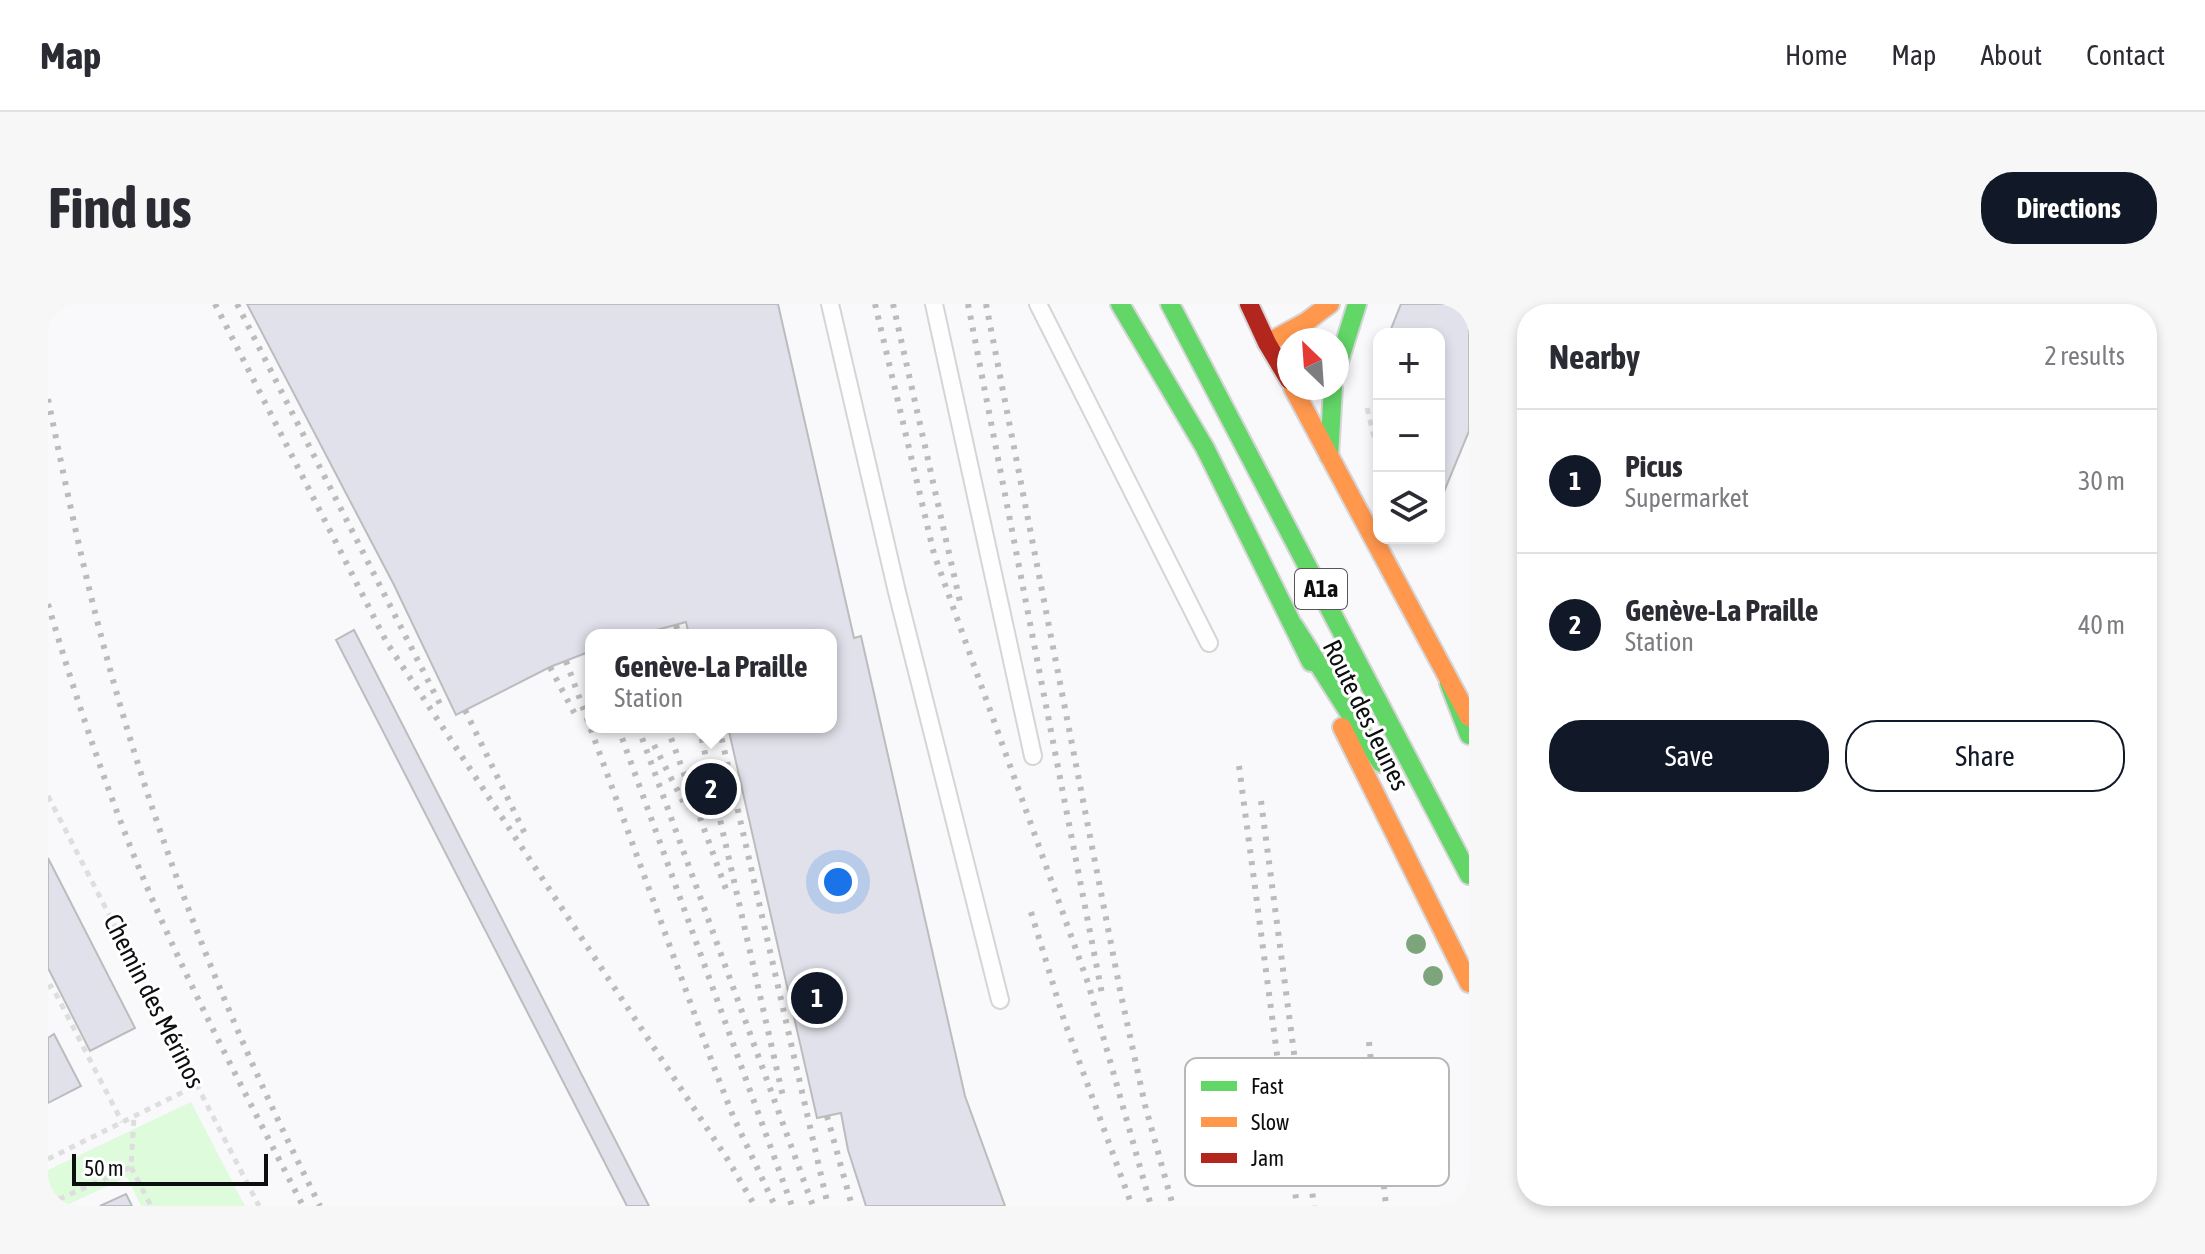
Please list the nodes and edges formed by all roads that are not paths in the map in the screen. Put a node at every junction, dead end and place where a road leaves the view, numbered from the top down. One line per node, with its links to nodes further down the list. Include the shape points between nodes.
1 (830, 304): 27 (lane)
2 (934, 304): 23 (lane)
3 (1038, 304): 19 (lane)
4 (1120, 304): 16 (main road, Route des Jeunes)
5 (1142, 304): 16 (main road)
6 (1170, 304): 25 (main road, A1a)
7 (1249, 304): 12 (main road)
8 (1330, 304): 12 (main road)
9 (1357, 304): 11 (main road)
10 (1234, 321): 12 (main road)
11 (1349, 330)
12 (1267, 343): 13 (main road)
13 (1277, 360)
14 (1299, 400): 17 (main road)
15 (1332, 400): 17 (main road)
16 (1205, 448): 18 (main road, Route des Jeunes)
17 (1329, 456): 20 (main road)
18 (1294, 626): 24 (main road, A1a); 26 (main road, Route des Jeunes)
19 (1209, 643)
20 (1449, 683): 21 (main road); 22 (main road)
21 (1469, 717)
22 (1469, 735)
23 (1033, 756)
24 (1390, 780)
25 (1469, 875)
26 (1469, 983)
27 (1000, 1000)

